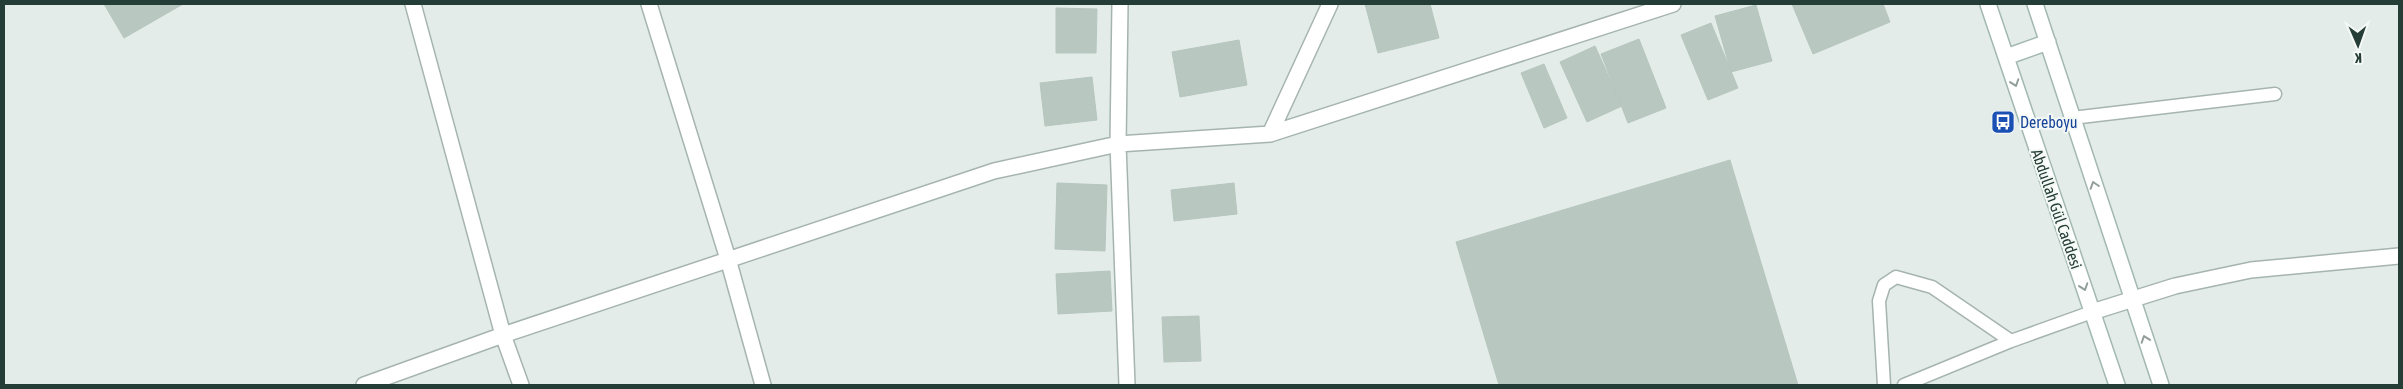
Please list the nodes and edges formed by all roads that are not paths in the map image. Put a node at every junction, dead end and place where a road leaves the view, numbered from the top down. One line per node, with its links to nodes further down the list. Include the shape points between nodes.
1 (413, 4): 18 (street)
2 (649, 4): 15 (street)
3 (1120, 4): 13 (street)
4 (1330, 4): 12 (street)
5 (1674, 4): 12 (street)
6 (1988, 4): 9 (street, Abdullah Gül Caddesi)
7 (2035, 4): 8 (street)
8 (2048, 42): 9 (street); 11 (street)
9 (2006, 57): 17 (street, Abdullah Gül Caddesi, one-way to 17)
10 (2275, 94): 11 (lane)
11 (2072, 118): 16 (street, one-way to 11)
12 (1270, 134): 13 (street)
13 (1118, 144): 15 (street, via 994,171); 23 (street)
14 (2399, 256): 16 (street, via 2250,270)
15 (728, 259): 18 (street); 22 (street)
16 (2132, 299): 17 (street); 27 (street, one-way to 16)
17 (2092, 312): 19 (lane); 26 (street, Abdullah Gül Caddesi)
18 (503, 335): 20 (street); 21 (street)
19 (2011, 341): 24 (lane, via 1932,287 1896,277 1884,285 1878,301); 25 (lane)
20 (364, 385)
21 (521, 385)
22 (763, 385)
23 (1127, 385)
24 (1884, 385)
25 (1904, 385)
26 (2117, 385)
27 (2161, 385)

